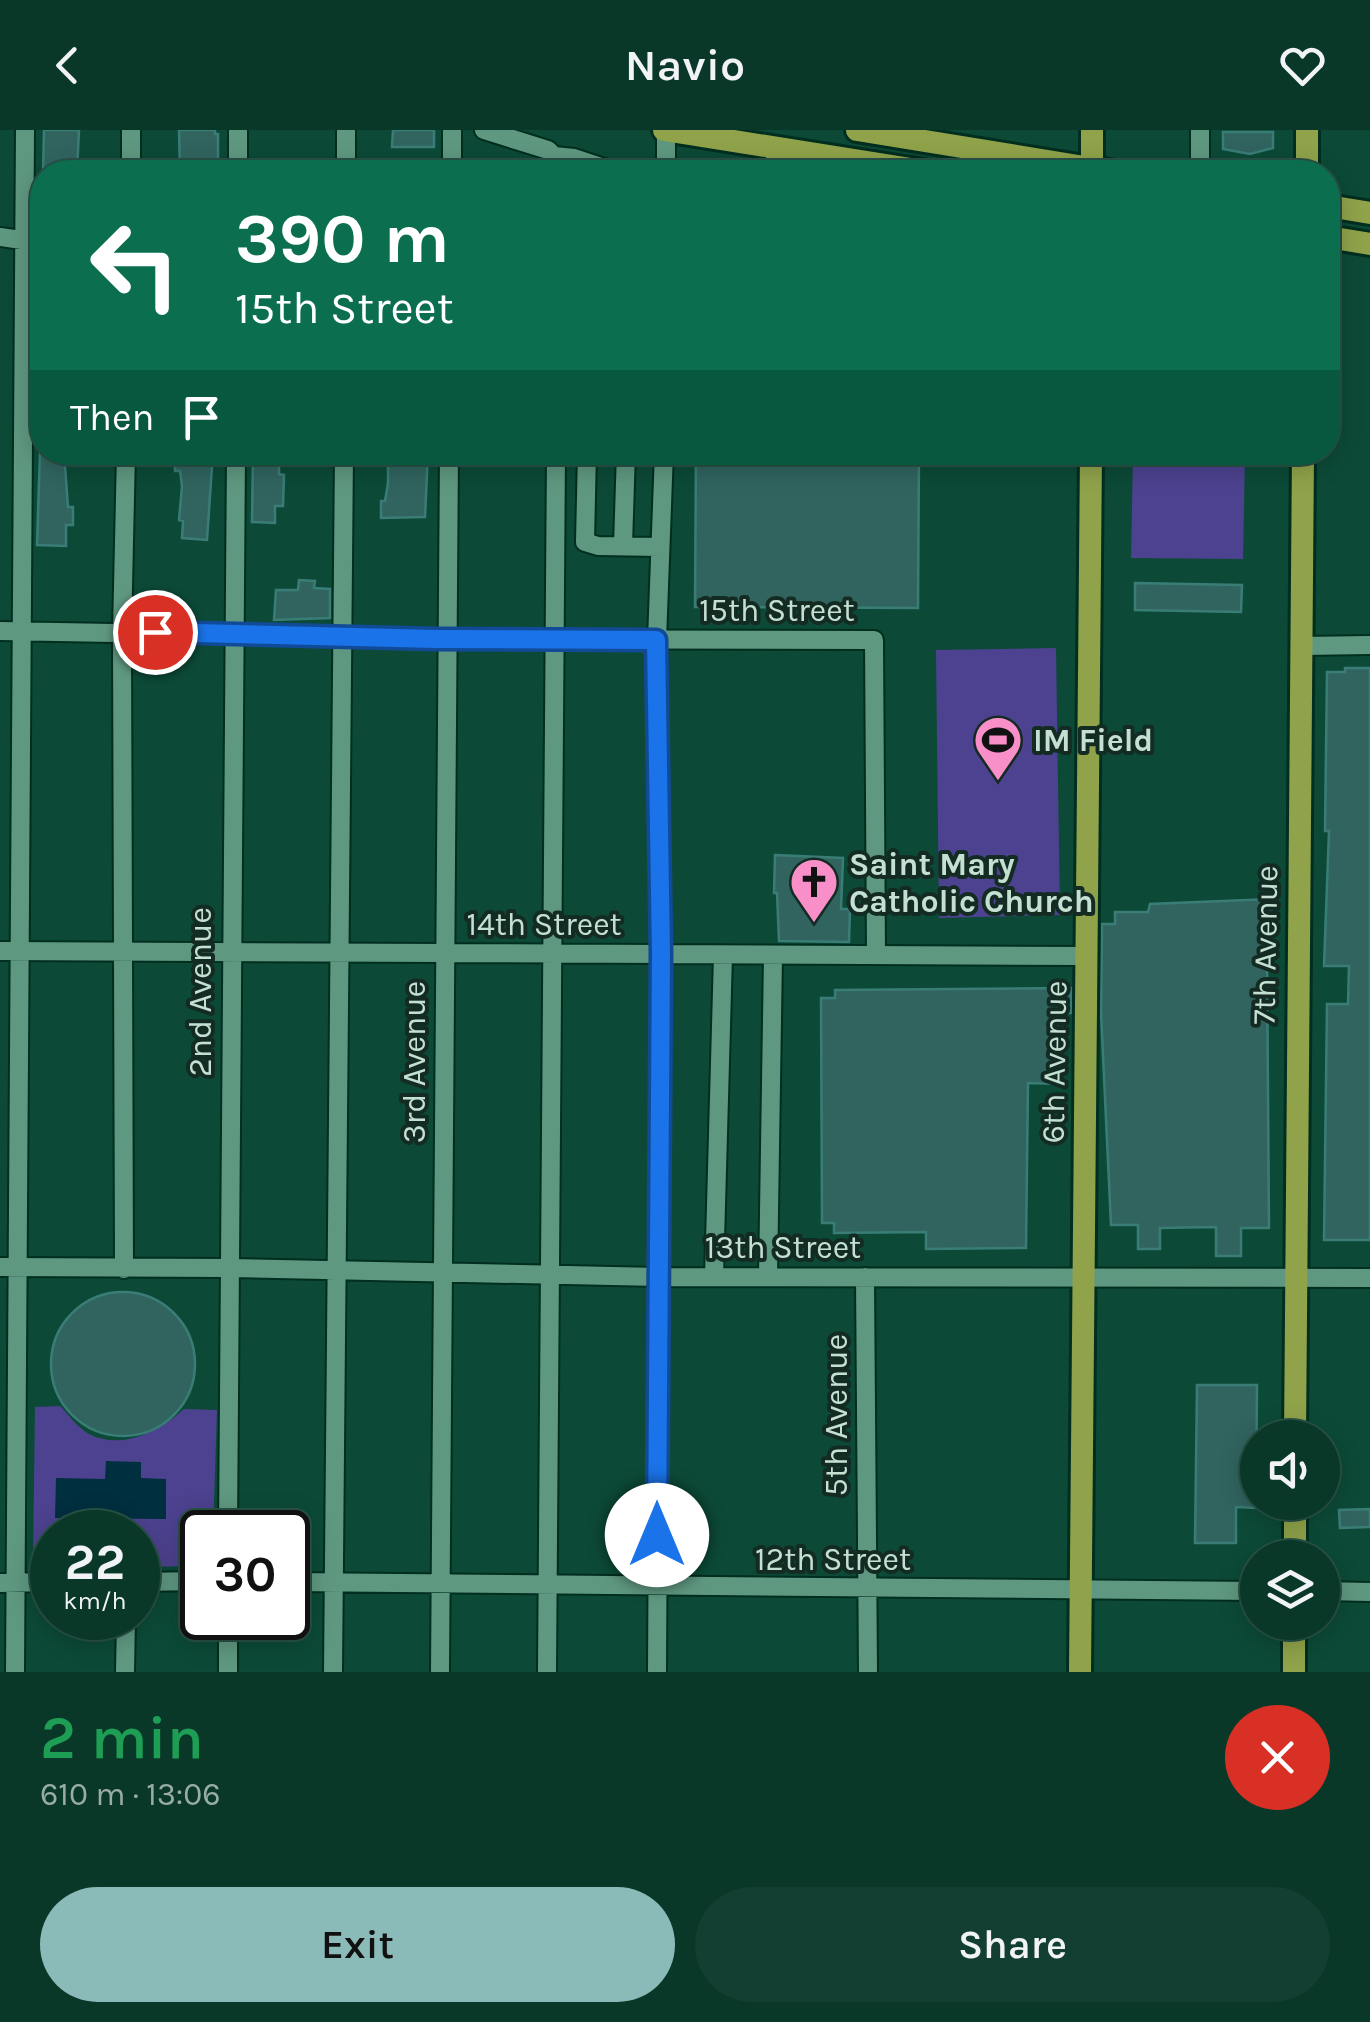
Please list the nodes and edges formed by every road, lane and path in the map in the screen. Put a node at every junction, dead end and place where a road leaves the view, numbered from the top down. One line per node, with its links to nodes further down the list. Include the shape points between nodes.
1 (25, 130): 31 (street)
2 (132, 130): 14 (street)
3 (238, 130): 15 (street)
4 (346, 130): 16 (street)
5 (452, 130): 17 (street)
6 (484, 130): 18 (street, via 533,144)
7 (666, 130): 13 (main road); 19 (street)
8 (1092, 130): 24 (main road)
9 (1200, 130): 25 (street)
10 (1307, 130): 26 (main road)
11 (871, 131): 12 (main road); 22 (street)
12 (982, 140): 23 (main road)
13 (775, 148): 20 (street); 21 (main road)
14 (131, 160)
15 (238, 160)
16 (346, 160)
17 (452, 160)
18 (552, 160)
19 (666, 160)
20 (774, 160)
21 (837, 160)
22 (877, 160)
23 (1058, 160)
24 (1098, 160)
25 (1200, 160)
26 (1307, 160)
27 (1340, 208): 28 (main road)
28 (1370, 213)
29 (0, 237): 31 (street)
30 (1340, 239): 33 (main road)
31 (22, 240): 32 (street); 46 (street)
32 (30, 241)
33 (1370, 244)
34 (126, 465): 48 (street)
35 (236, 465): 49 (street, 2nd Avenue)
36 (344, 465): 50 (street)
37 (449, 465): 51 (street, 3rd Avenue)
38 (556, 465): 52 (street)
39 (588, 465): 44 (street, via 585,542)
40 (626, 465): 44 (street)
41 (663, 465): 45 (street)
42 (1090, 465): 67 (main road, 6th Avenue)
43 (1303, 465): 55 (main road, 7th Avenue)
44 (623, 546): 45 (street)
45 (660, 547): 53 (street)
46 (20, 630): 47 (street, 15th Street); 48 (street, 15th Street); 57 (street)
47 (0, 631)
48 (122, 632): 49 (street, 15th Street); 58 (street)
49 (234, 633): 50 (street, 15th Street); 59 (street, 2nd Avenue)
50 (341, 636): 51 (street, 15th Street); 60 (street)
51 (446, 639): 52 (street, 15th Street); 61 (street, 3rd Avenue)
52 (555, 639): 53 (street, 15th Street); 62 (street)
53 (656, 640): 63 (street); 66 (street, 15th Street, via 874,640)
54 (1370, 645): 55 (street)
55 (1301, 646): 79 (main road, 7th Avenue)
56 (0, 951): 57 (street, 14th Street)
57 (21, 951): 58 (street, 14th Street); 68 (street)
58 (124, 952): 59 (street, 14th Street); 70 (street)
59 (230, 952): 60 (street, 14th Street); 69 (street, 2nd Avenue)
60 (337, 952): 61 (street, 14th Street); 71 (street)
61 (444, 953): 62 (street, 14th Street); 72 (street, 3rd Avenue)
62 (552, 954): 63 (street, 14th Street); 73 (street)
63 (661, 954): 65 (street, 14th Street); 74 (street)
64 (773, 954): 65 (street, 14th Street); 66 (street, 14th Street); 76 (street)
65 (724, 955): 75 (street)
66 (876, 955): 67 (street, 14th Street)
67 (1088, 956): 78 (main road, 6th Avenue)
68 (8, 1268): 70 (street, 13th Street); 84 (street)
69 (230, 1268): 70 (street, 13th Street); 71 (street, 13th Street); 82 (street, 2nd Avenue)
70 (124, 1269)
71 (336, 1270): 72 (street, 13th Street); 85 (street)
72 (442, 1272): 73 (street, 13th Street); 86 (street, 3rd Avenue)
73 (550, 1274): 74 (street, 13th Street); 87 (street)
74 (659, 1277): 75 (street, 13th Street); 88 (street)
75 (714, 1277): 76 (street, 13th Street)
76 (768, 1277): 77 (street, 13th Street)
77 (865, 1277): 78 (street, 13th Street); 89 (street, 5th Avenue)
78 (1082, 1277): 79 (street, 13th Street); 90 (main road, 6th Avenue)
79 (1296, 1277): 80 (street, 13th Street); 81 (main road, 7th Avenue)
80 (1370, 1278)
81 (1295, 1420)
82 (228, 1510)
83 (310, 1582): 85 (street, 12th Street)
84 (7, 1583): 97 (street)
85 (333, 1583): 86 (street, 12th Street); 100 (street)
86 (440, 1585): 87 (street, 12th Street); 101 (street, 3rd Avenue)
87 (548, 1586): 88 (street, 12th Street); 102 (street)
88 (657, 1588): 89 (street, 12th Street); 103 (street)
89 (868, 1590): 90 (street, 12th Street); 104 (street, 5th Avenue)
90 (1080, 1590): 91 (street, 12th Street); 105 (main road, 6th Avenue)
91 (1240, 1591)
92 (1340, 1591): 93 (street)
93 (1370, 1592)
94 (126, 1640): 98 (street)
95 (228, 1640): 99 (street)
96 (1294, 1640): 106 (main road)
97 (16, 1672)
98 (125, 1672)
99 (228, 1672)
100 (333, 1672)
101 (440, 1672)
102 (547, 1672)
103 (657, 1672)
104 (868, 1672)
105 (1080, 1672)
106 (1294, 1672)

